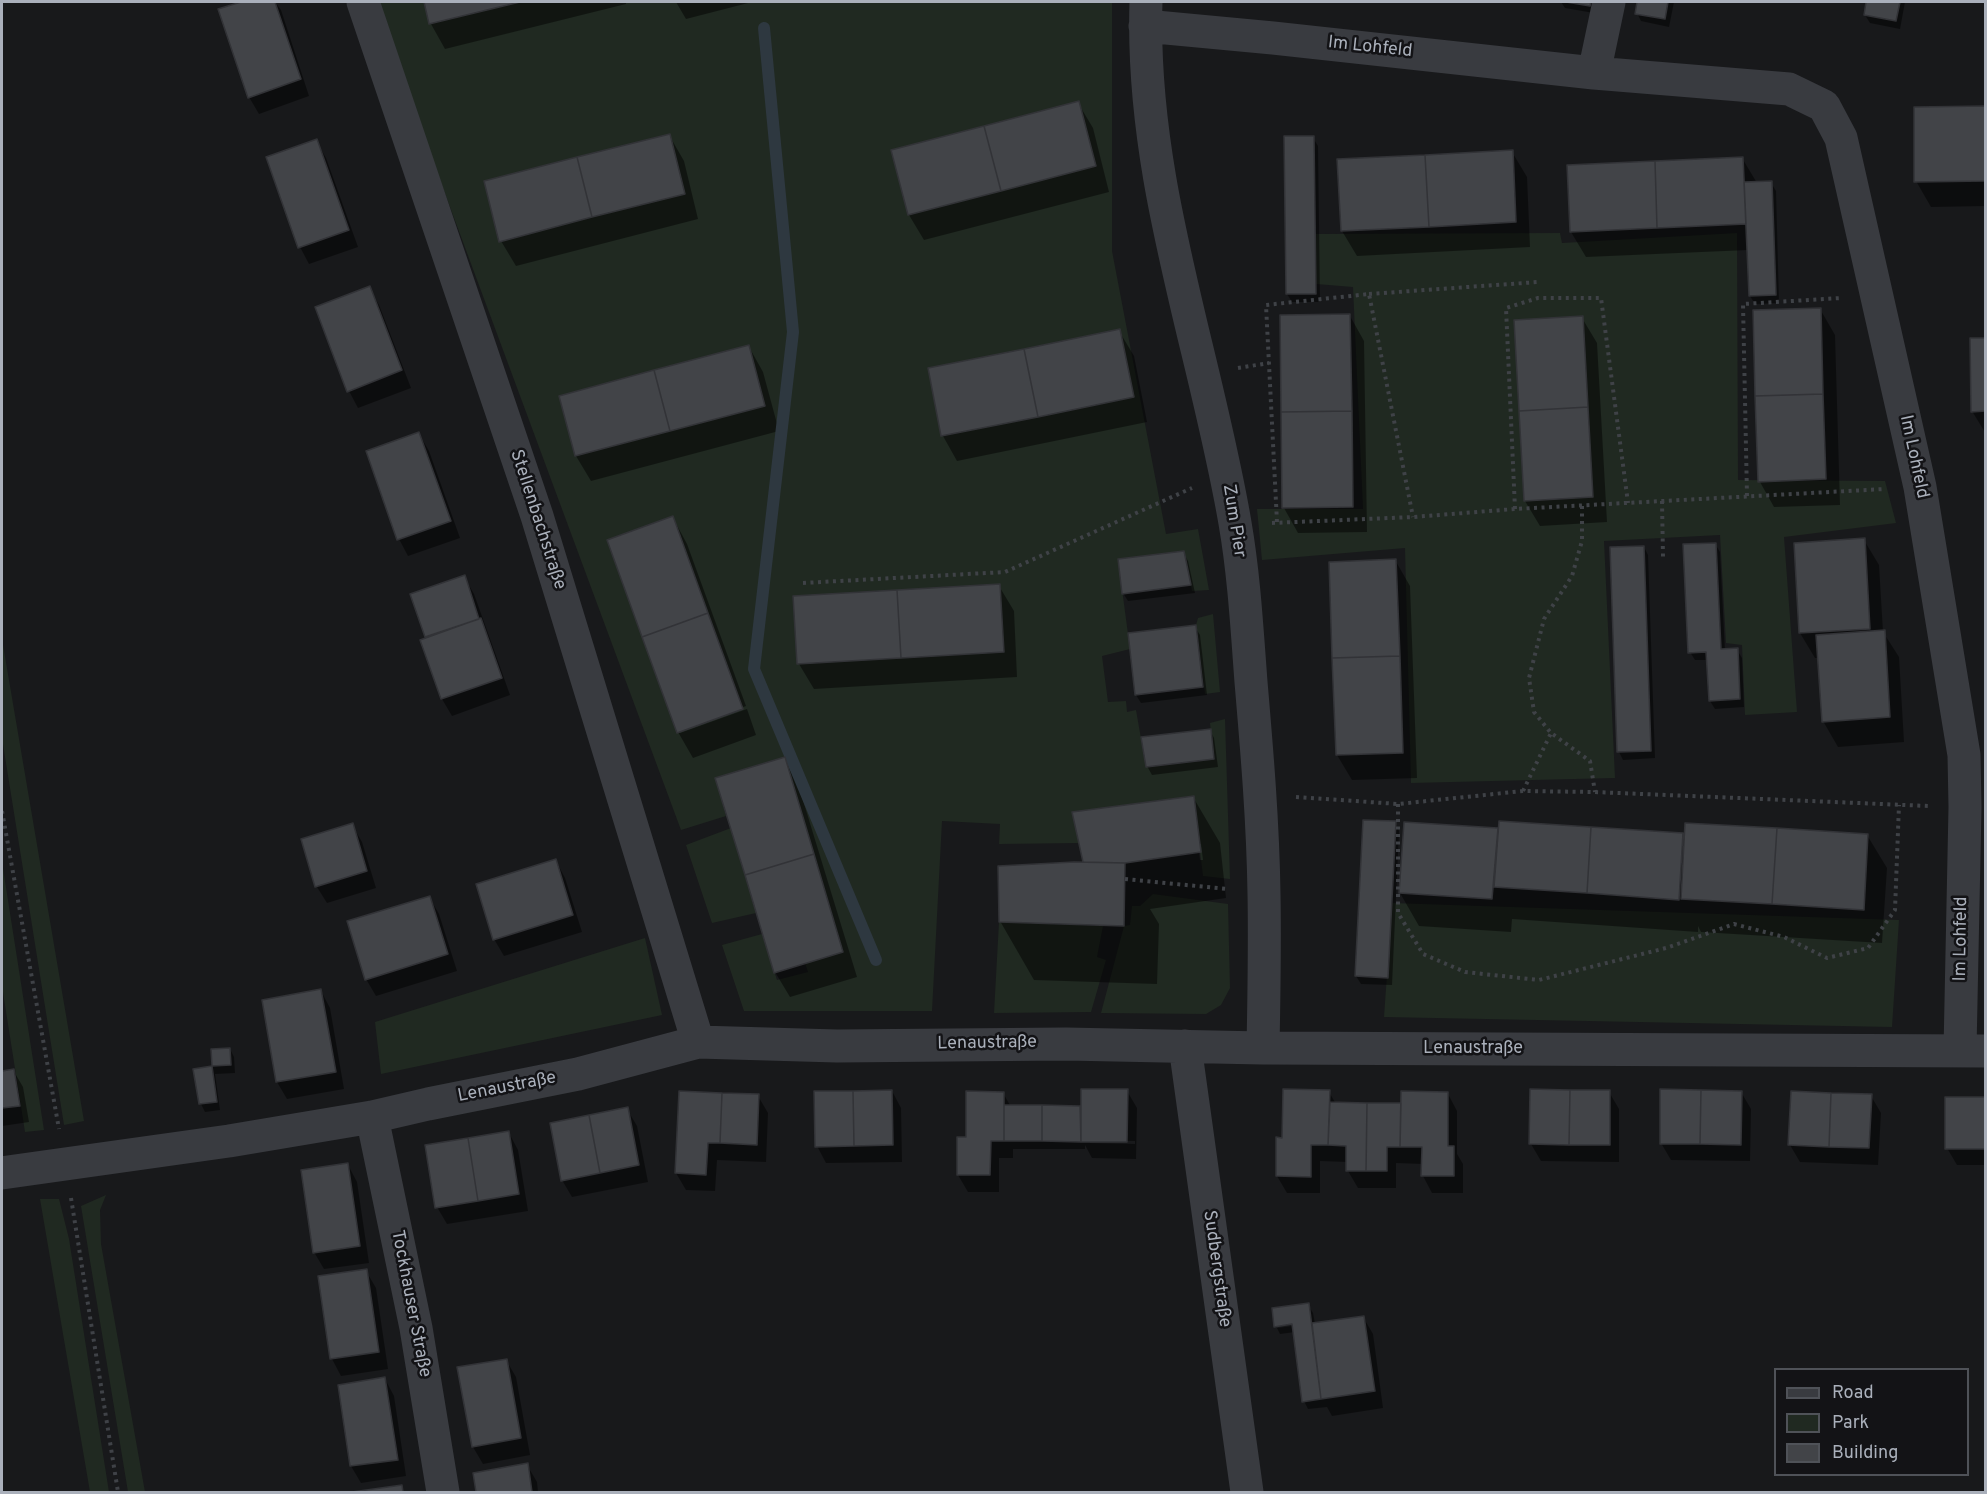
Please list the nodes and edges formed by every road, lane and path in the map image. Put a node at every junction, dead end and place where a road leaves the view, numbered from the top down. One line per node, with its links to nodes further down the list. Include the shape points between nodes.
1 (363, 2): 29 (street, Stellenbachstraße, via 537,516)
2 (1609, 2): 4 (street)
3 (1146, 14): 4 (street, Im Lohfeld, via 1273,38); 8 (street, Zum Pier, via 1152,141 1176,264)
4 (1594, 73): 7 (street, Im Lohfeld, via 1789,89 1824,106 1841,138)
5 (1538, 282): 6 (path)
6 (1369, 294): 15 (path); 16 (path, via 1266,305)
7 (1877, 296): 9 (street, Im Lohfeld); 10 (path, via 1743,304)
8 (1226, 473): 17 (street, Zum Pier); 19 (path, via 1005,572)
9 (1920, 487): 10 (path); 26 (street, Im Lohfeld, via 1964,754)
10 (1747, 496): 11 (path)
11 (1662, 501): 12 (path); 18 (path)
12 (1628, 503): 13 (path); 14 (path, via 1601,298 1538,298 1506,308)
13 (1582, 506): 14 (path); 20 (path, via 1582,541 1572,576 1544,619 1529,678 1534,712)
14 (1515, 509): 15 (path)
15 (1413, 517): 16 (path)
16 (1277, 522): 17 (path)
17 (1236, 526): 23 (street, Zum Pier)
18 (1663, 557)
19 (803, 583)
20 (1551, 733): 21 (path); 22 (path, via 1590,761)
21 (1523, 791): 22 (path); 24 (path)
22 (1595, 792): 25 (path)
23 (1259, 794): 24 (path); 28 (street, Zum Pier)
24 (1398, 804): 25 (path, via 1398,913 1423,954 1465,972 1539,980 1666,948 1734,924 1784,937 1827,958 1868,948 1895,910)
25 (1899, 805): 26 (path)
26 (1965, 807): 32 (street, Im Lohfeld)
27 (1125, 879): 28 (path)
28 (1264, 893): 31 (street, Zum Pier)
29 (699, 1042): 30 (street, Lenaustraße); 33 (street, Lenaustraße, via 579,1074)
30 (1185, 1046): 31 (street, Lenaustraße); 36 (street, Sudbergstraße)
31 (1263, 1048): 32 (street, Lenaustraße)
32 (1973, 1051)
33 (372, 1117): 34 (street, Lenaustraße); 35 (street, Tockhauser Straße, via 416,1328)
34 (2, 1173)
35 (443, 1492)
36 (1247, 1492)

